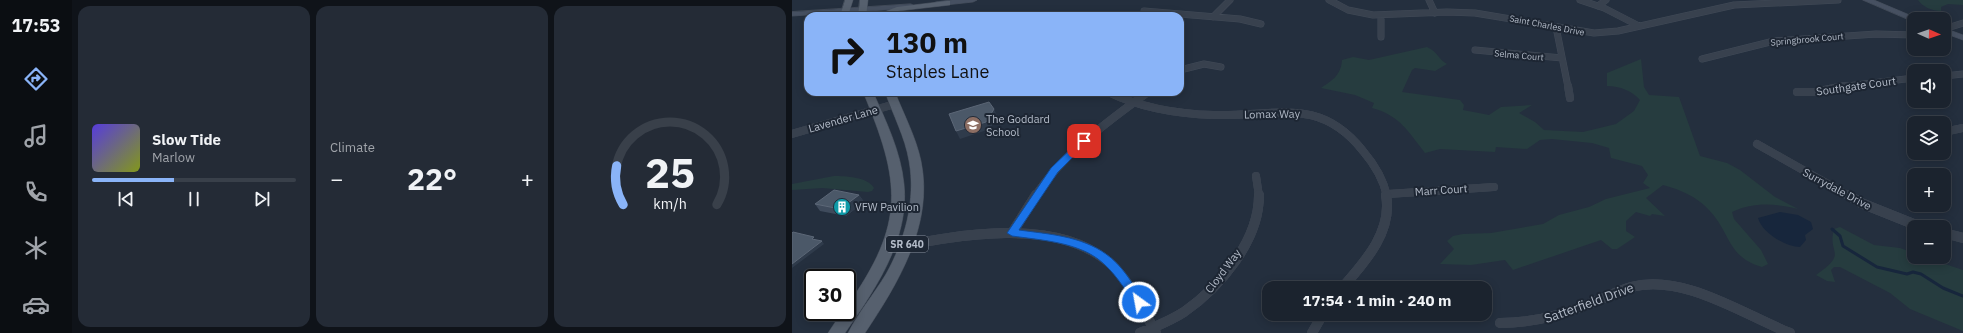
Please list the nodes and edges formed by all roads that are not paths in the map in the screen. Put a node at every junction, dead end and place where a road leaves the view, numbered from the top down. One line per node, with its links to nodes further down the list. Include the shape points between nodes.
1 (918, 0): 12 (main road)
2 (973, 0): 10 (main road)
3 (1230, 0): 25 (street)
4 (1329, 0): 23 (street, Saint Charles Drive, via 1348,10)
5 (1430, 0): 20 (street)
6 (1580, 0): 11 (street)
7 (1606, 0): 11 (street)
8 (1838, 0): 28 (street, Saint Charles Drive, via 1734,5)
9 (1867, 0): 24 (main road)
10 (947, 3): 12 (main road); 17 (main road)
11 (1598, 6): 28 (street)
12 (863, 7): 13 (main road)
13 (846, 8): 14 (main road); 16 (main road)
14 (792, 9)
15 (1144, 11): 18 (street)
16 (810, 12)
17 (888, 12)
18 (1156, 12)
19 (804, 13): 21 (main road)
20 (1435, 13): 23 (street, Saint Charles Drive); 29 (street, Saint Charles Drive, via 1491,15)
21 (792, 14)
22 (1184, 14): 25 (street)
23 (1381, 16): 33 (street)
24 (1907, 16)
25 (1213, 17): 26 (street)
26 (1261, 24)
27 (1963, 24): 30 (street)
28 (1639, 26): 29 (street, Saint Charles Drive, via 1604,33)
29 (1556, 27): 36 (street)
30 (1951, 28)
31 (1951, 33): 34 (main road)
32 (1907, 34): 37 (street, Springbrook Court, via 1774,41)
33 (1381, 37)
34 (1963, 38)
35 (1475, 50): 36 (street, Selma Court)
36 (1562, 58): 48 (street)
37 (1702, 59)
38 (1221, 67): 39 (street, via 1204,64)
39 (1184, 69)
40 (1963, 74): 41 (street)
41 (1951, 75)
42 (1907, 79): 43 (street, Southgate Court, via 1856,84 1815,92)
43 (1797, 92)
44 (870, 96): 50 (main road, SR 640)
45 (1119, 96): 49 (street, Lomax Way)
46 (1143, 96): 49 (street)
47 (893, 98): 50 (street, Lavender Lane); 62 (main road, SR 640, via 914,160 918,181 916,214)
48 (1570, 98)
49 (1135, 102): 57 (street, Lomax Way, via 1205,116 1286,111 1317,116 1336,125 1368,155 1384,180); 59 (street, via 1091,134 1063,160)
50 (876, 110): 53 (street, Lavender Lane); 63 (main road, SR 640, via 897,174 899,193 897,217)
51 (1963, 128): 52 (street)
52 (1951, 131)
53 (792, 134)
54 (1757, 144): 58 (street, Surrydale Drive, via 1861,203)
55 (1256, 176): 68 (street, Cloyd Way, via 1259,190 1257,215 1245,243 1227,270 1198,302)
56 (1494, 187): 57 (street, Marr Court)
57 (1388, 194): 64 (street, Lomax Way, via 1387,217 1378,242)
58 (1907, 221)
59 (1012, 233): 62 (street, via 969,235); 68 (street, via 1056,238 1102,256 1112,264 1130,287)
60 (1951, 235): 61 (street)
61 (1963, 238)
62 (907, 245): 63 (street); 70 (main road, SR 640, via 891,281)
63 (887, 249): 69 (main road, SR 640, via 858,304)
64 (1348, 281)
65 (1319, 321): 72 (street)
66 (1500, 323): 67 (street, Satterfield Drive, via 1529,324 1545,321 1632,287 1647,284 1673,286 1700,293)
67 (1767, 329): 73 (street, Satterfield Drive)
68 (1155, 330): 71 (street, Cloyd Way)
69 (836, 333)
70 (856, 333)
71 (1140, 333)
72 (1312, 333)
73 (1790, 333)

